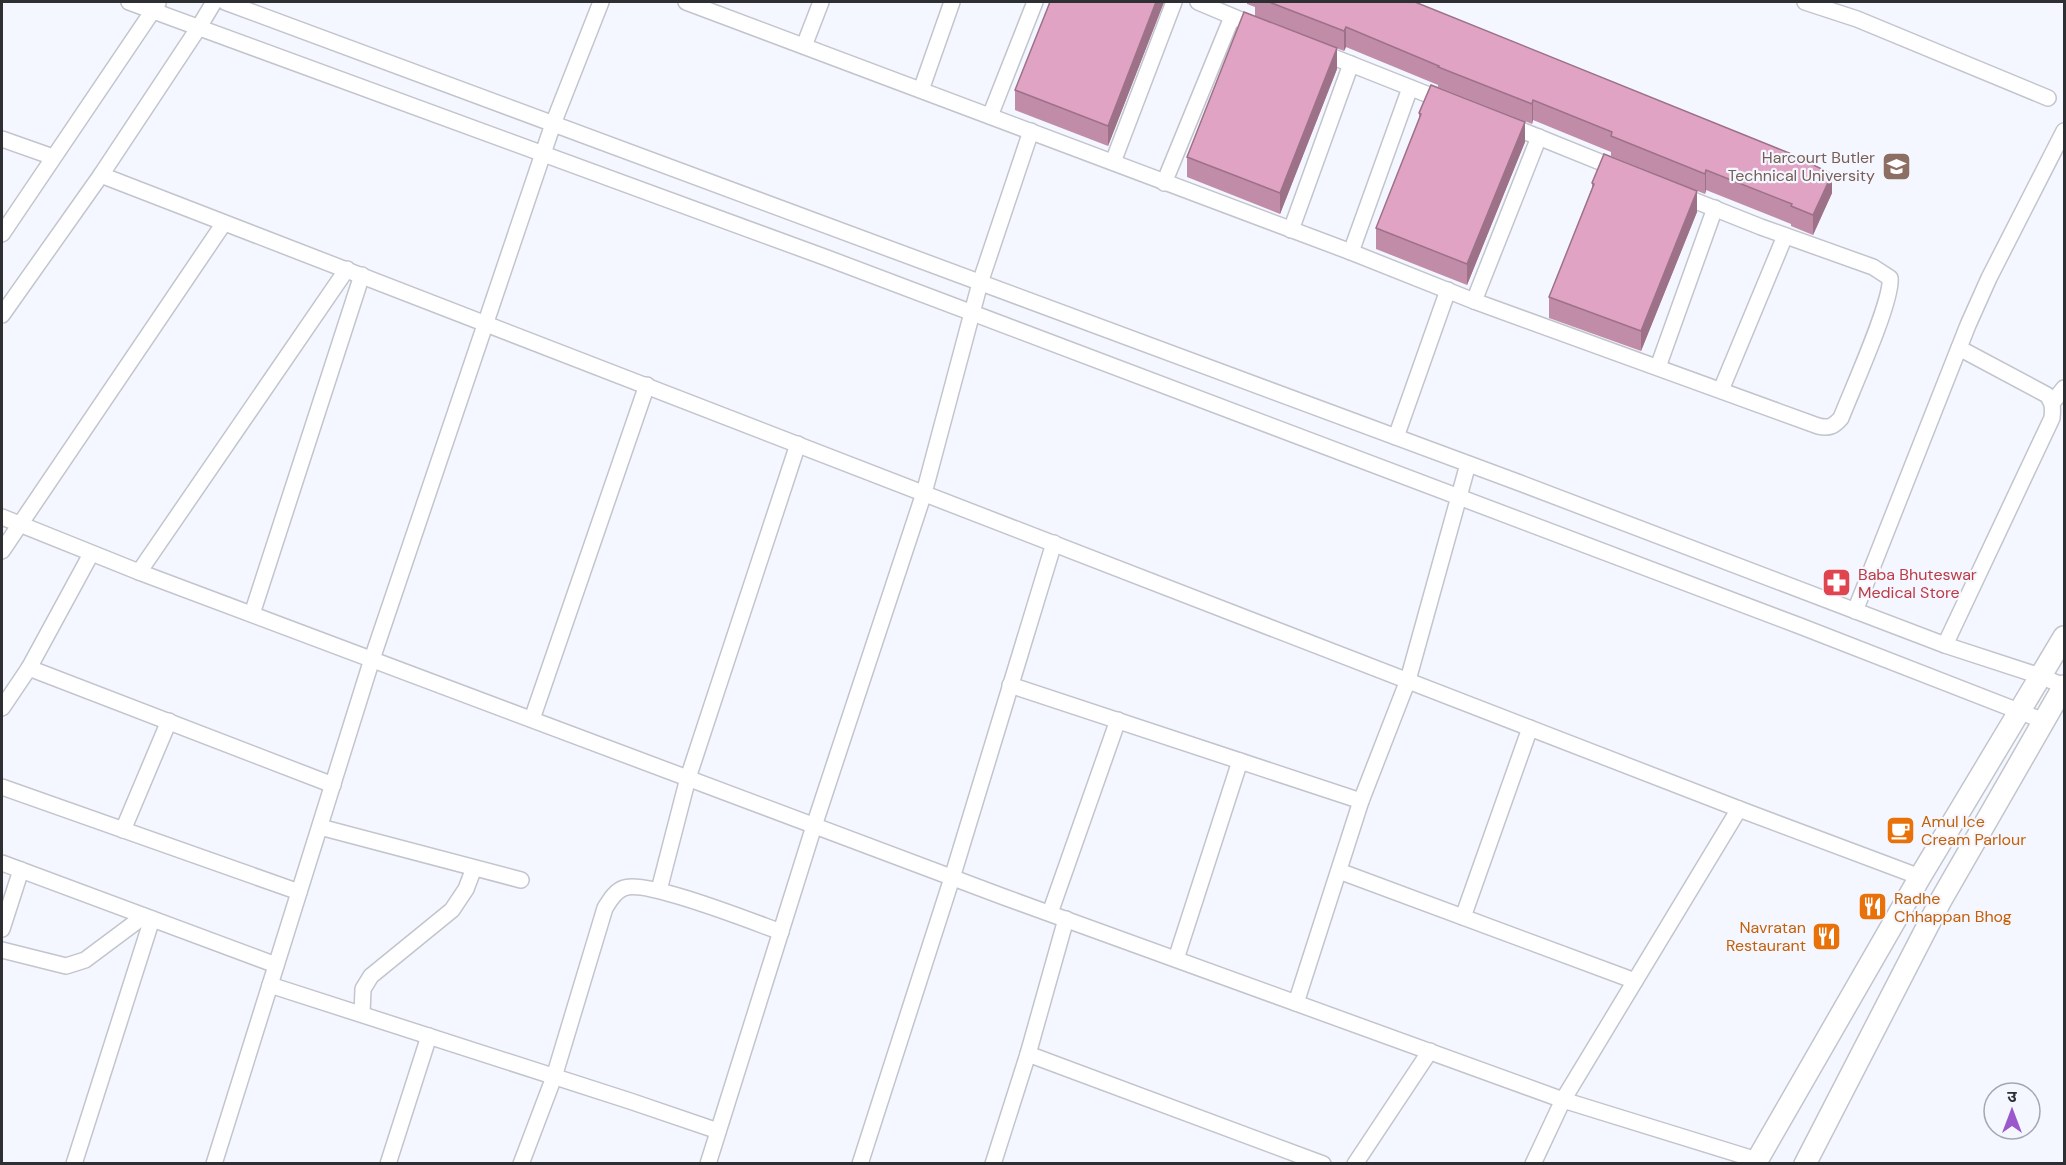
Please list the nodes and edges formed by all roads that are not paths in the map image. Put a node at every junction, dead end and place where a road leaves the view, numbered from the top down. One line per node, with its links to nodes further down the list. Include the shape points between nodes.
1 (129, 2): 12 (street)
2 (214, 2): 14 (street)
3 (225, 2): 25 (street)
4 (601, 2): 25 (street)
5 (686, 2): 17 (street)
6 (822, 2): 17 (street)
7 (952, 2): 20 (street)
8 (1035, 2): 23 (street)
9 (1174, 2): 32 (street)
10 (1198, 2): 13 (street)
11 (1805, 2): 21 (street, via 1857,19)
12 (156, 6): 14 (street); 31 (street)
13 (1232, 17): 15 (street); 35 (street)
14 (199, 27): 30 (street); 33 (street)
15 (1270, 32)
16 (1300, 44): 18 (street)
17 (804, 46): 20 (street)
18 (1351, 64): 19 (street); 39 (street)
19 (1410, 88): 22 (street); 42 (street)
20 (921, 90): 23 (street)
21 (2048, 98)
22 (1453, 104)
23 (990, 116): 26 (street)
24 (1496, 120): 28 (street)
25 (553, 124): 30 (street); 44 (street)
26 (1031, 131): 32 (street); 44 (street)
27 (2064, 131): 50 (street, via 1989,278)
28 (1539, 137): 34 (street); 46 (street)
29 (2, 139): 31 (street)
30 (544, 154): 47 (street); 49 (street)
31 (53, 157): 40 (street)
32 (1113, 162): 35 (street)
33 (101, 175): 38 (street); 48 (street)
34 (1638, 177)
35 (1164, 183): 39 (street)
36 (1660, 186): 37 (street)
37 (1715, 208): 41 (street); 51 (street)
38 (224, 222): 43 (street); 62 (street)
39 (1291, 230): 42 (street)
40 (2, 234)
41 (1785, 236): 54 (street); 54 (street, via 1873,267 1890,278 1885,306 1840,418 1833,426 1824,428)
42 (1351, 252): 45 (street)
43 (354, 272): 49 (street); 66 (street); 68 (street)
44 (980, 283): 47 (street); 56 (street)
45 (1448, 290): 46 (street); 56 (street)
46 (1474, 301): 51 (street)
47 (974, 314): 59 (street); 60 (street)
48 (2, 315)
49 (486, 323): 52 (street); 71 (street)
50 (1959, 348): 55 (street, via 2048,395); 67 (street)
51 (1658, 367): 54 (street)
52 (647, 385): 57 (street); 79 (street)
53 (2064, 388): 55 (street)
54 (1721, 390)
55 (2053, 402): 70 (street, via 2052,418)
56 (1396, 437): 58 (street)
57 (798, 444): 59 (street); 85 (street)
58 (1468, 464): 60 (street); 67 (street)
59 (924, 493): 63 (street); 90 (street)
60 (1458, 496): 74 (street); 78 (street)
61 (2, 517): 62 (street)
62 (19, 524): 64 (street); 65 (street)
63 (1054, 543): 74 (street); 75 (street)
64 (2, 551)
65 (91, 554): 66 (street); 72 (street)
66 (139, 572): 68 (street)
67 (1855, 611): 70 (street)
68 (252, 614): 71 (street)
69 (2064, 637): 73 (main road)
70 (1945, 645): 73 (street)
71 (372, 659): 79 (street); 86 (street)
72 (29, 668): 77 (street); 80 (street)
73 (2040, 676): 76 (street); 78 (main road)
74 (1408, 680): 83 (street); 88 (street)
75 (1011, 685): 81 (street); 98 (street)
76 (2064, 686): 82 (main road)
77 (2, 708)
78 (2019, 712): 82 (street); 97 (main road)
79 (532, 719): 85 (street)
80 (169, 720): 86 (street); 92 (street)
81 (1118, 720): 84 (street); 102 (street)
82 (2044, 721): 132 (main road, via 1941,900)
83 (1530, 728): 89 (street); 104 (street)
84 (1239, 761): 88 (street); 109 (street)
85 (688, 778): 90 (street); 100 (street)
86 (333, 784): 91 (street)
87 (2, 787): 92 (street)
88 (1361, 801): 96 (street)
89 (1739, 809): 97 (street); 111 (street)
90 (814, 825): 98 (street); 107 (street)
91 (320, 827): 94 (street); 101 (street)
92 (123, 830): 101 (street)
93 (2, 862): 95 (street)
94 (474, 868): 99 (street); 114 (street, via 452,910 371,976 363,989)
95 (21, 870): 103 (street); 106 (street)
96 (1339, 871): 104 (street); 113 (street)
97 (1920, 877): 122 (main road)
98 (952, 878): 102 (street); 127 (street)
99 (521, 880)
100 (659, 890): 107 (street); 118 (street, via 625,887 610,898)
101 (299, 892): 110 (street)
102 (1050, 914): 105 (street)
103 (148, 917): 108 (street, via 85,960 66,966); 110 (street); 123 (street)
104 (1463, 917): 111 (street)
105 (1066, 919): 109 (street); 117 (street)
106 (2, 929)
107 (781, 932): 120 (street)
108 (2, 950)
109 (1176, 959): 113 (street)
110 (276, 965): 112 (street)
111 (1635, 981): 119 (street)
112 (270, 985): 114 (street); 124 (street)
113 (1296, 1003): 116 (street)
114 (362, 1014): 115 (street)
115 (429, 1036): 118 (street); 121 (street)
116 (1430, 1051): 119 (street); 130 (street)
117 (1028, 1054): 128 (street); 129 (street)
118 (554, 1077): 120 (street); 125 (street)
119 (1563, 1100): 122 (street); 131 (street)
120 (718, 1131): 126 (street)
121 (393, 1162)
122 (1756, 1162)
123 (74, 1164)
124 (214, 1164)
125 (521, 1164)
126 (708, 1164)
127 (860, 1164)
128 (993, 1164)
129 (1323, 1164)
130 (1355, 1164)
131 (1533, 1164)
132 (1805, 1164)

